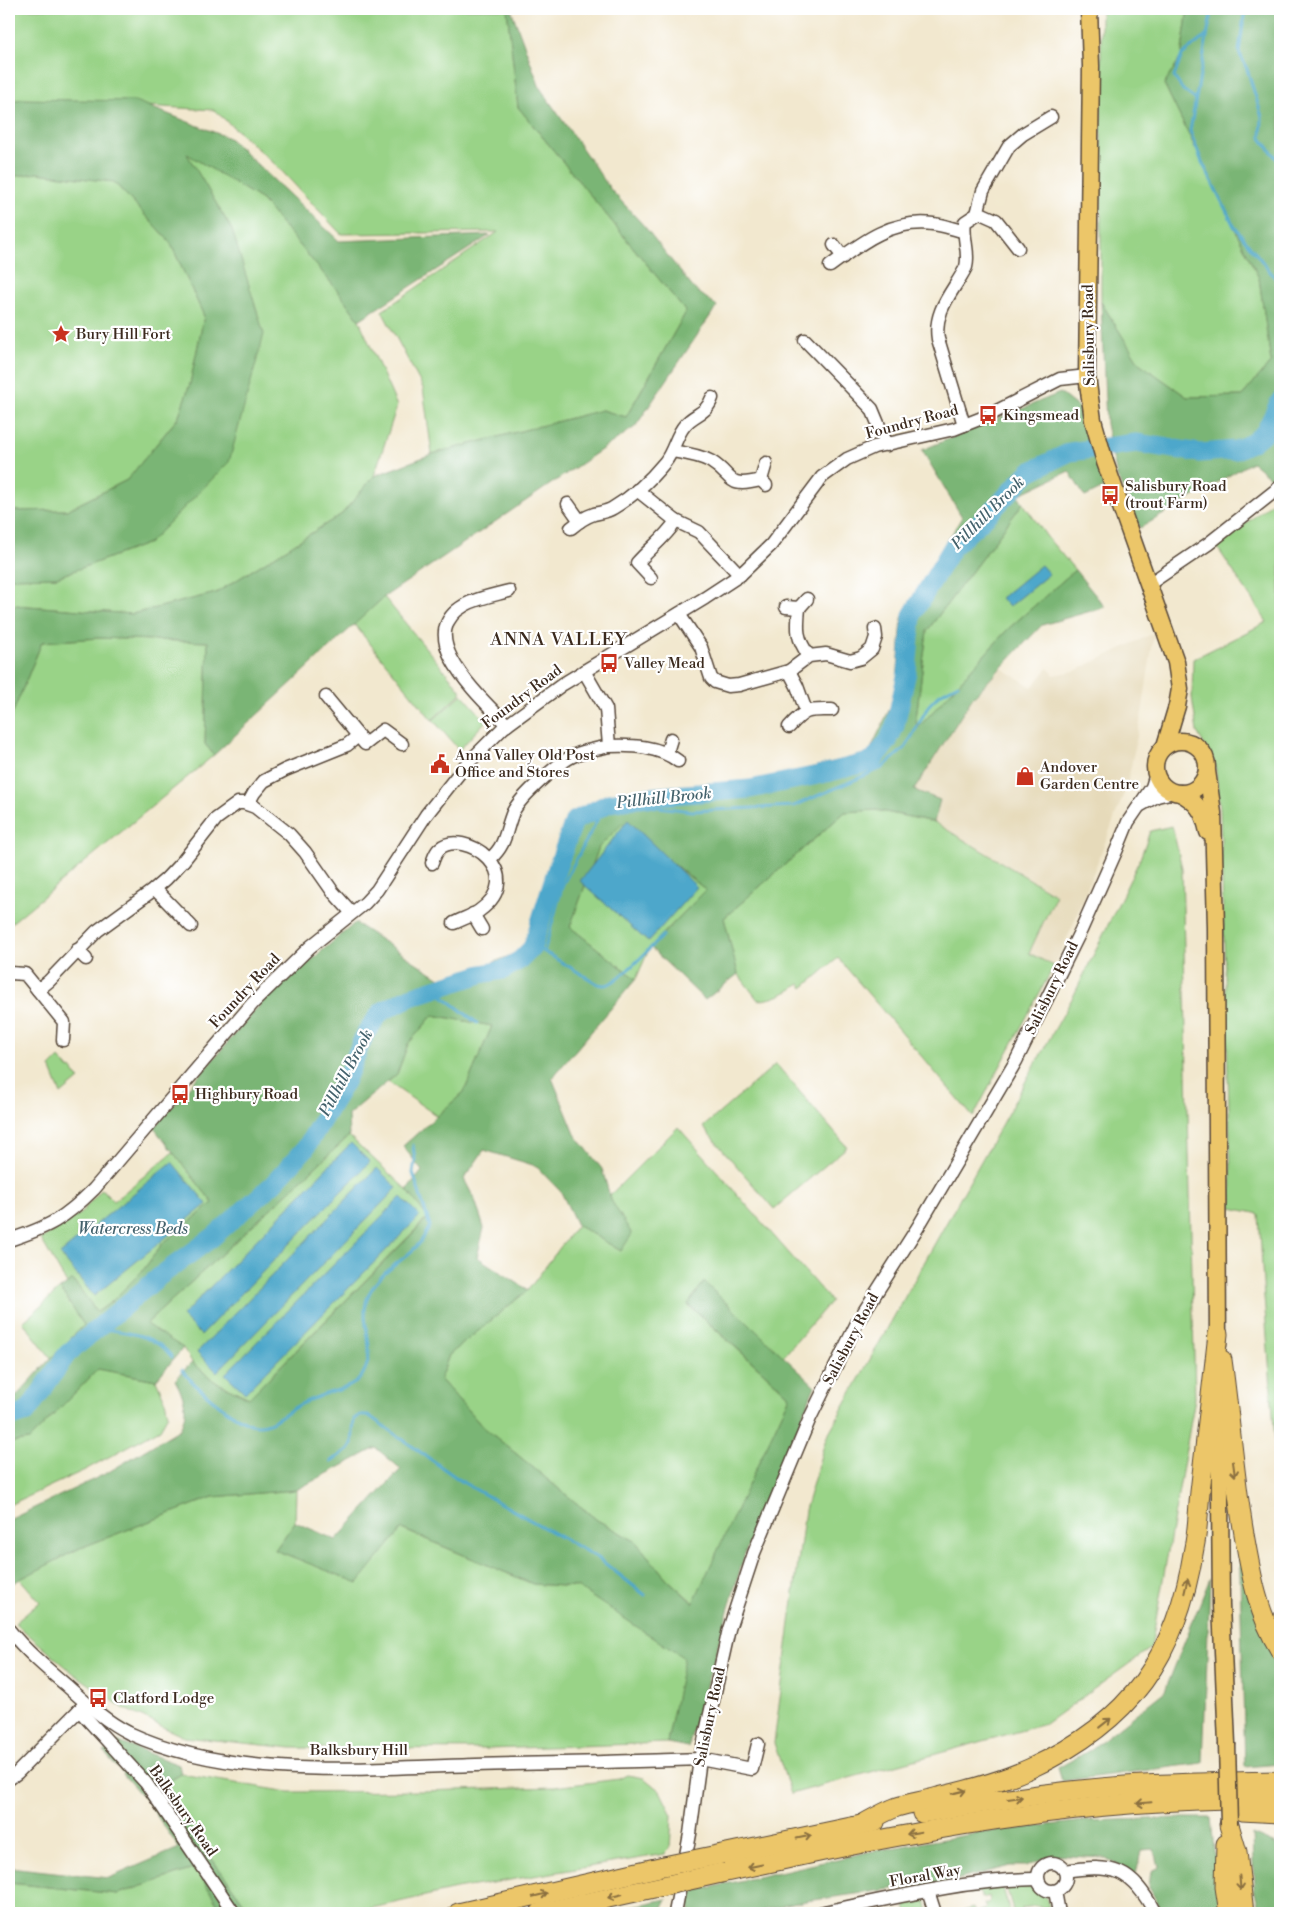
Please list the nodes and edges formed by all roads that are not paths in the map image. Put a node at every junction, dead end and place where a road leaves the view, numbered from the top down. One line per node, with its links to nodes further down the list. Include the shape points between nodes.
1 (1089, 9): 10 (main road, Salisbury Road)
2 (1051, 116): 3 (street, via 1009,146 983,191)
3 (978, 212): 4 (street, via 965,222); 6 (street, via 996,220)
4 (963, 231): 7 (street, via 934,224 903,225 870,237); 12 (street, via 968,251 966,267 940,312 937,331)
5 (834, 245): 7 (street)
6 (1018, 248)
7 (842, 256): 8 (street)
8 (830, 266)
9 (805, 340): 13 (street, via 872,409)
10 (1087, 376): 12 (street, Foundry Road, via 1060,379); 22 (main road, Salisbury Road, via 1093,420 1105,462)
11 (712, 398): 14 (street, via 709,407 682,428)
12 (964, 425): 13 (street, Foundry Road)
13 (887, 444): 20 (street, Foundry Road, via 860,452 822,477 770,545)
14 (672, 452): 15 (street, via 705,459 740,484 763,482); 17 (street)
15 (766, 463)
16 (1280, 487): 22 (street, via 1208,544)
17 (637, 490): 18 (street, via 612,509 576,524); 19 (street)
18 (568, 504)
19 (676, 521): 20 (street, via 699,532); 21 (street, via 664,537 632,563)
20 (740, 575): 25 (street, Foundry Road)
21 (651, 578)
22 (1149, 584): 31 (main road, Salisbury Road, via 1176,662 1180,689)
23 (509, 591): 34 (street, via 492,589 454,612 443,635 446,647 463,676)
24 (786, 607): 27 (street, via 803,604 797,628 799,640)
25 (679, 614): 28 (street, Foundry Road); 29 (street, via 701,647 708,671 716,682 739,685)
26 (875, 629): 27 (street, via 877,652 850,661 826,654)
27 (808, 656): 29 (street)
28 (584, 671): 34 (street, Foundry Road); 40 (street, via 606,710)
29 (789, 671): 33 (street)
30 (326, 697): 36 (street)
31 (1177, 706): 39 (main road, Salisbury Road, via 1183,730); 41 (main road, Salisbury Road)
32 (832, 710): 33 (street)
33 (806, 711): 35 (street)
34 (507, 725): 53 (street, Foundry Road, via 465,766 417,828 378,890)
35 (789, 727)
36 (358, 736): 38 (street, via 365,744 383,730); 47 (street, via 346,745 264,781)
37 (671, 739): 42 (street)
38 (402, 744)
39 (1194, 744): 41 (main road, via 1179,741); 44 (main road, via 1204,756)
40 (609, 746): 42 (street); 50 (street, via 575,754 546,776 517,806 504,843)
41 (1165, 746): 45 (main road, via 1157,758)
42 (667, 752): 43 (street)
43 (678, 761)
44 (1207, 772): 46 (main road, via 1194,789); 49 (main road, via 1214,813)
45 (1156, 774): 46 (main road, via 1166,788); 48 (street, Salisbury Road, via 1152,787)
46 (1177, 792): 48 (street, via 1158,796); 49 (main road, via 1190,798 1201,810)
47 (248, 804): 52 (street, via 238,803 216,819 183,861); 53 (street, via 298,843 333,892)
48 (1136, 807): 67 (street, Salisbury Road, via 1081,930 1016,1061 858,1321 810,1418 754,1553 729,1629)
49 (1213, 851): 62 (main road)
50 (490, 859): 51 (street, via 457,843 440,843); 54 (street, via 497,874 498,887 485,906)
51 (432, 863)
52 (155, 889): 56 (street, via 176,920); 59 (street, via 105,924 82,954)
53 (352, 912): 61 (street, Foundry Road, via 252,1003 85,1198 44,1228)
54 (473, 914): 55 (street); 57 (street)
55 (454, 923)
56 (191, 926)
57 (482, 929)
58 (10, 973): 59 (street, via 24,974)
59 (38, 990): 60 (street, via 64,1022)
60 (63, 1040)
61 (9, 1240)
62 (1218, 1334): 64 (highway, one-way to 64, via 1250,1569 1259,1604); 73 (highway, one-way to 62, via 896,1807 965,1791 1030,1769 1110,1720 1144,1682 1161,1656 1181,1608 1193,1556); 74 (main road, bridge, via 1221,1605)
63 (9, 1630): 65 (street, Balksbury Hill)
64 (1280, 1650)
65 (82, 1706): 67 (street, Balksbury Hill, via 129,1732 162,1745 228,1762 373,1767); 68 (street); 81 (street, Balksbury Road, via 146,1782)
66 (758, 1744): 67 (street, Balksbury Hill, via 752,1769)
67 (700, 1759): 84 (street, Salisbury Road)
68 (9, 1779)
69 (1280, 1781): 73 (highway, one-way to 69, via 969,1805 1123,1786)
70 (1280, 1799): 71 (highway)
71 (1168, 1801): 72 (highway, via 1198,1809); 76 (highway, one-way to 76, via 967,1824)
72 (1280, 1813)
73 (863, 1824): 76 (highway, one-way to 73)
74 (1229, 1825): 75 (highway)
75 (1231, 1852): 89 (highway, via 1225,1888); 90 (highway, one-way to 90)
76 (722, 1864): 82 (highway, one-way to 76, bridge, via 664,1866); 83 (highway, one-way to 83, bridge, via 663,1886)
77 (1065, 1871): 78 (street, via 1056,1863 1047,1864 1039,1870); 80 (street, via 1064,1885); 88 (street, via 1097,1867 1114,1869 1134,1881)
78 (1037, 1878): 79 (street, Floral Way, via 1002,1879); 80 (street, via 1045,1890)
79 (928, 1891): 85 (street, Floral Way); 86 (street)
80 (1055, 1891): 87 (street)
81 (234, 1913)
82 (458, 1913)
83 (540, 1913)
84 (675, 1913)
85 (820, 1913)
86 (935, 1913)
87 (1059, 1913)
88 (1155, 1913)
89 (1229, 1913)
90 (1244, 1913)

